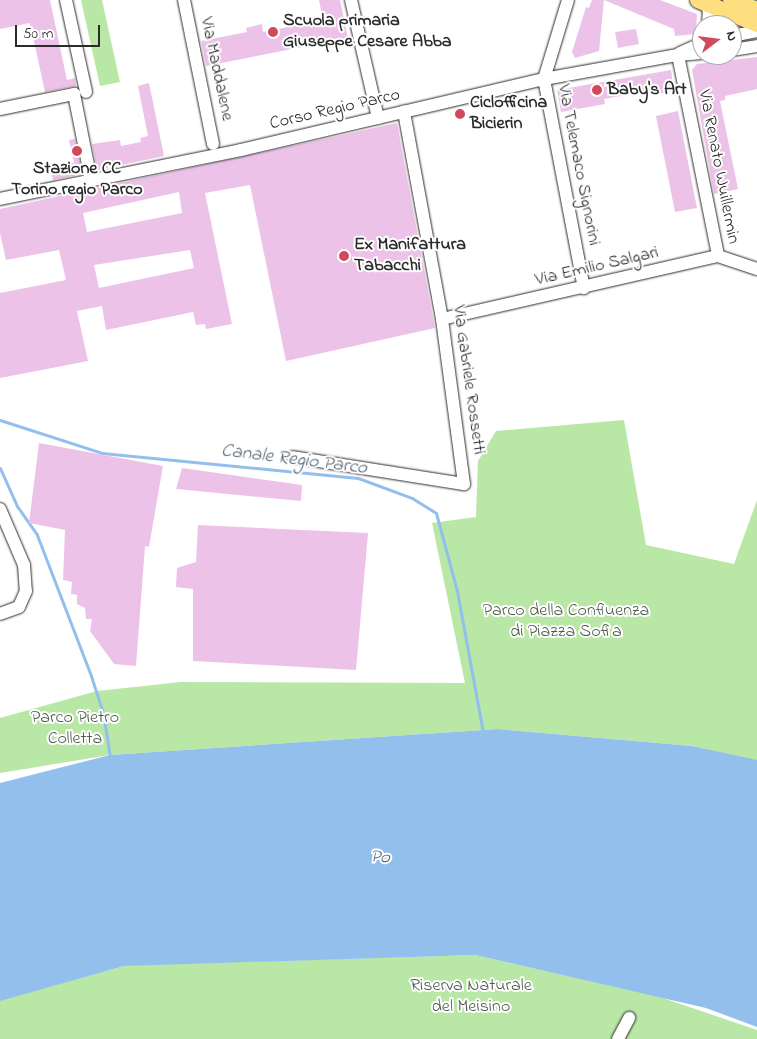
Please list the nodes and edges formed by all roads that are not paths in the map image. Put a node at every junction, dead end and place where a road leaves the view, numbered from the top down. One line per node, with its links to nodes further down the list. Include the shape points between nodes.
1 (66, 0): 17 (street)
2 (184, 0): 21 (street, Via Maddalene)
3 (351, 0): 20 (street)
4 (567, 0): 16 (street)
5 (731, 0): 7 (main road)
6 (701, 1): 8 (street, via 709,10); 9 (main road)
7 (757, 10)
8 (709, 15)
9 (757, 24)
10 (757, 31): 11 (street)
11 (742, 34)
12 (757, 46): 13 (street)
13 (742, 48)
14 (692, 49): 15 (street, Corso Regio Parco)
15 (678, 54): 16 (street, Corso Regio Parco); 24 (street, Via Renato Wuillermin)
16 (544, 79): 19 (street, Corso Regio Parco); 26 (street, Via Telemaco Signorini)
17 (80, 93): 18 (street); 22 (street)
18 (0, 109)
19 (404, 111): 20 (street, Corso Regio Parco); 27 (street, Via Gabriele Rossetti)
20 (378, 118): 22 (street, Corso Regio Parco)
21 (214, 144)
22 (91, 180): 23 (street, Corso Regio Parco)
23 (0, 199)
24 (718, 256): 25 (street); 26 (street, Via Emilio Salgari)
25 (757, 269)
26 (584, 288): 27 (street, Via Emilio Salgari)
27 (442, 318): 28 (street, Via Gabriele Rossetti, via 464,484)
28 (293, 457)
29 (0, 509): 30 (street, via 24,565 26,591 19,607)
30 (0, 614)
31 (629, 1018): 32 (street)
32 (618, 1039)

